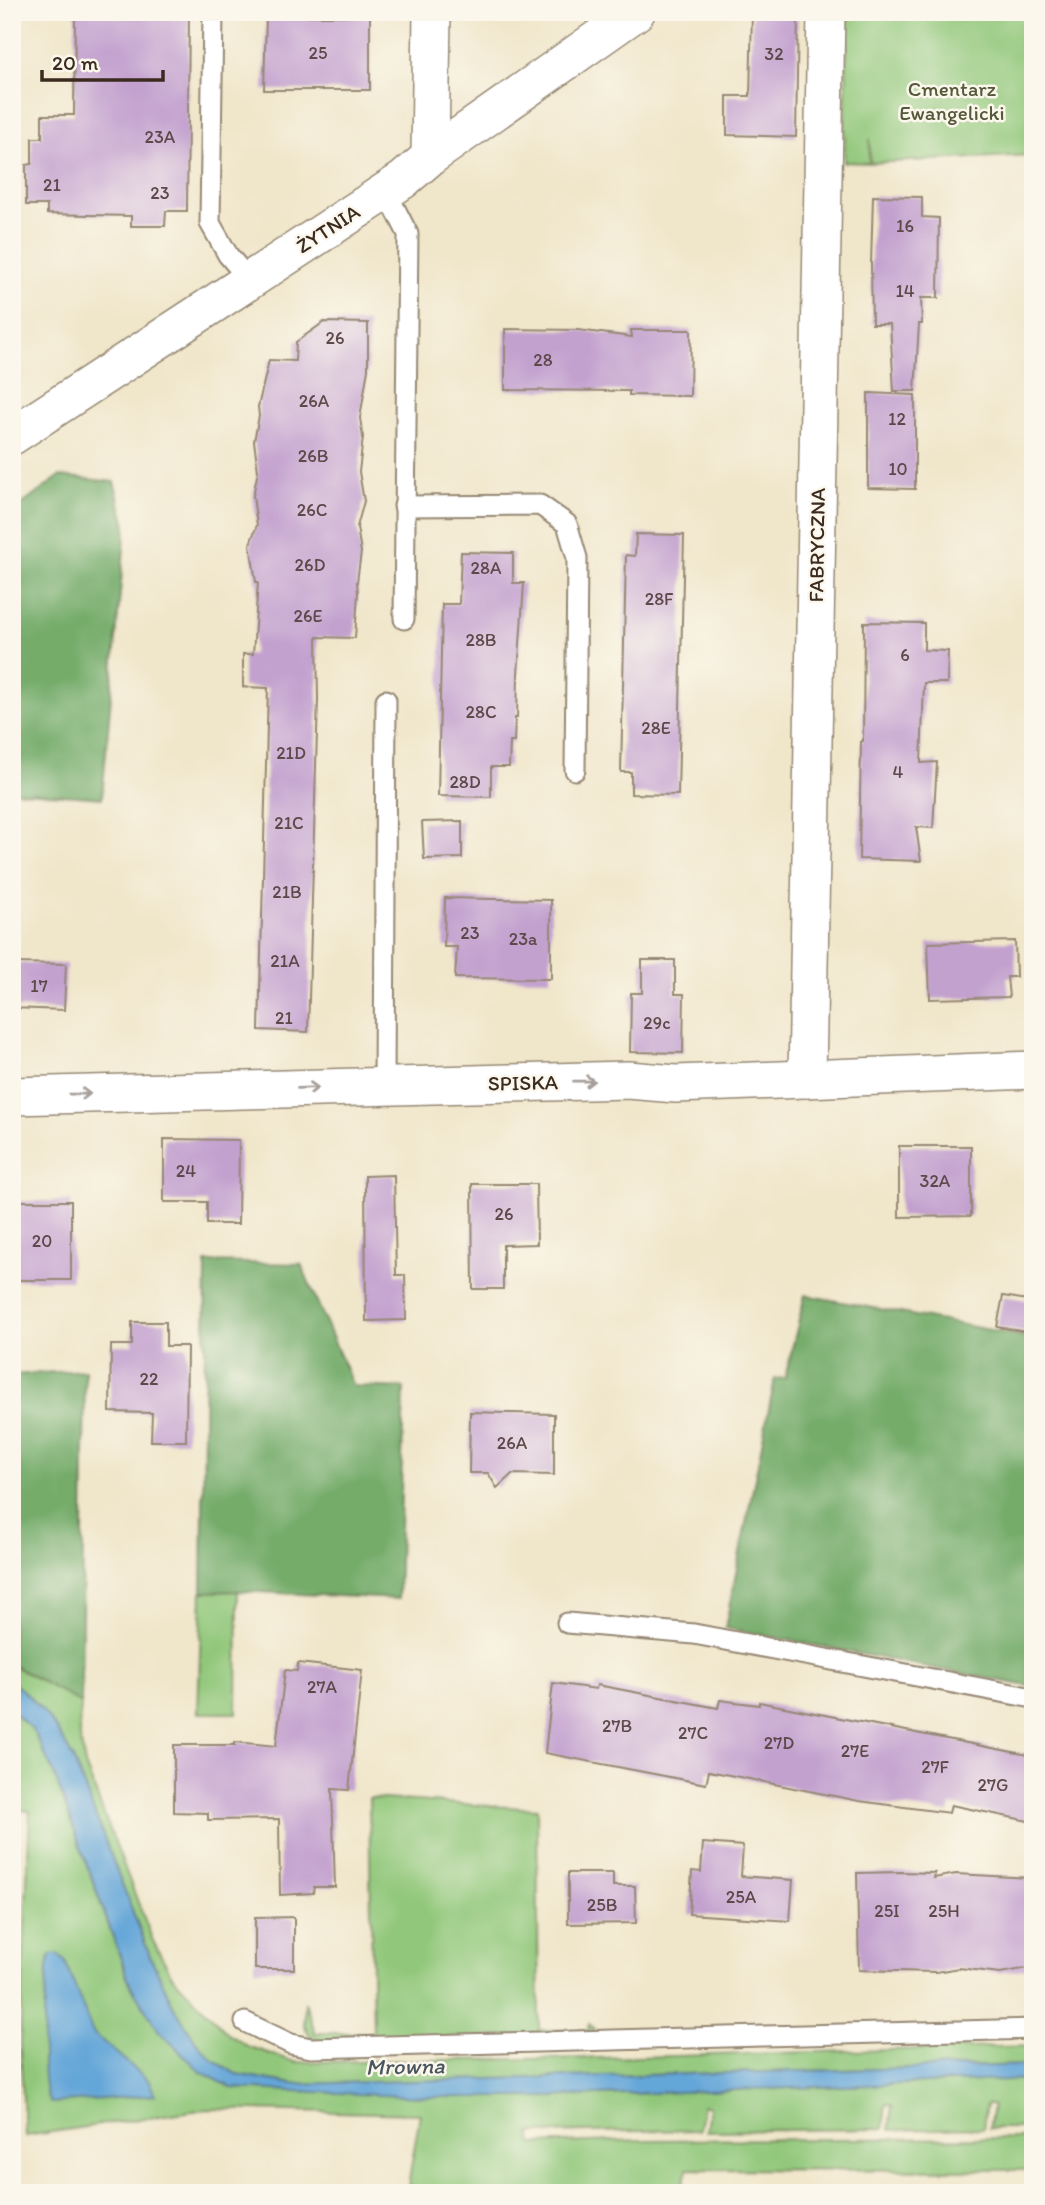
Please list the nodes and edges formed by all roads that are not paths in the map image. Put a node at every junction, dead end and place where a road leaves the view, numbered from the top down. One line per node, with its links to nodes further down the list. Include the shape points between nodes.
1 (213, 12): 7 (lane, via 210,223)
2 (432, 12): 5 (street)
3 (636, 12): 5 (street, ŻYTNIA)
4 (826, 12): 14 (street, FABRYCZNA)
5 (430, 156): 6 (street, ŻYTNIA)
6 (386, 191): 7 (street, ŻYTNIA); 9 (lane, via 408,234)
7 (249, 281): 8 (street, ŻYTNIA)
8 (12, 436)
9 (404, 506): 10 (lane); 12 (lane, via 540,505 567,524 577,558)
10 (404, 619)
11 (386, 700): 15 (lane)
12 (575, 770)
13 (1033, 1070): 14 (street, SPISKA)
14 (807, 1079): 15 (street, SPISKA, one-way to 14)
15 (384, 1086): 16 (street, SPISKA, one-way to 15)
16 (12, 1096)
17 (567, 1623): 18 (lane, via 694,1634)
18 (1033, 1698)
19 (246, 2022): 20 (lane, via 291,2044 311,2048)
20 (1033, 2029)

